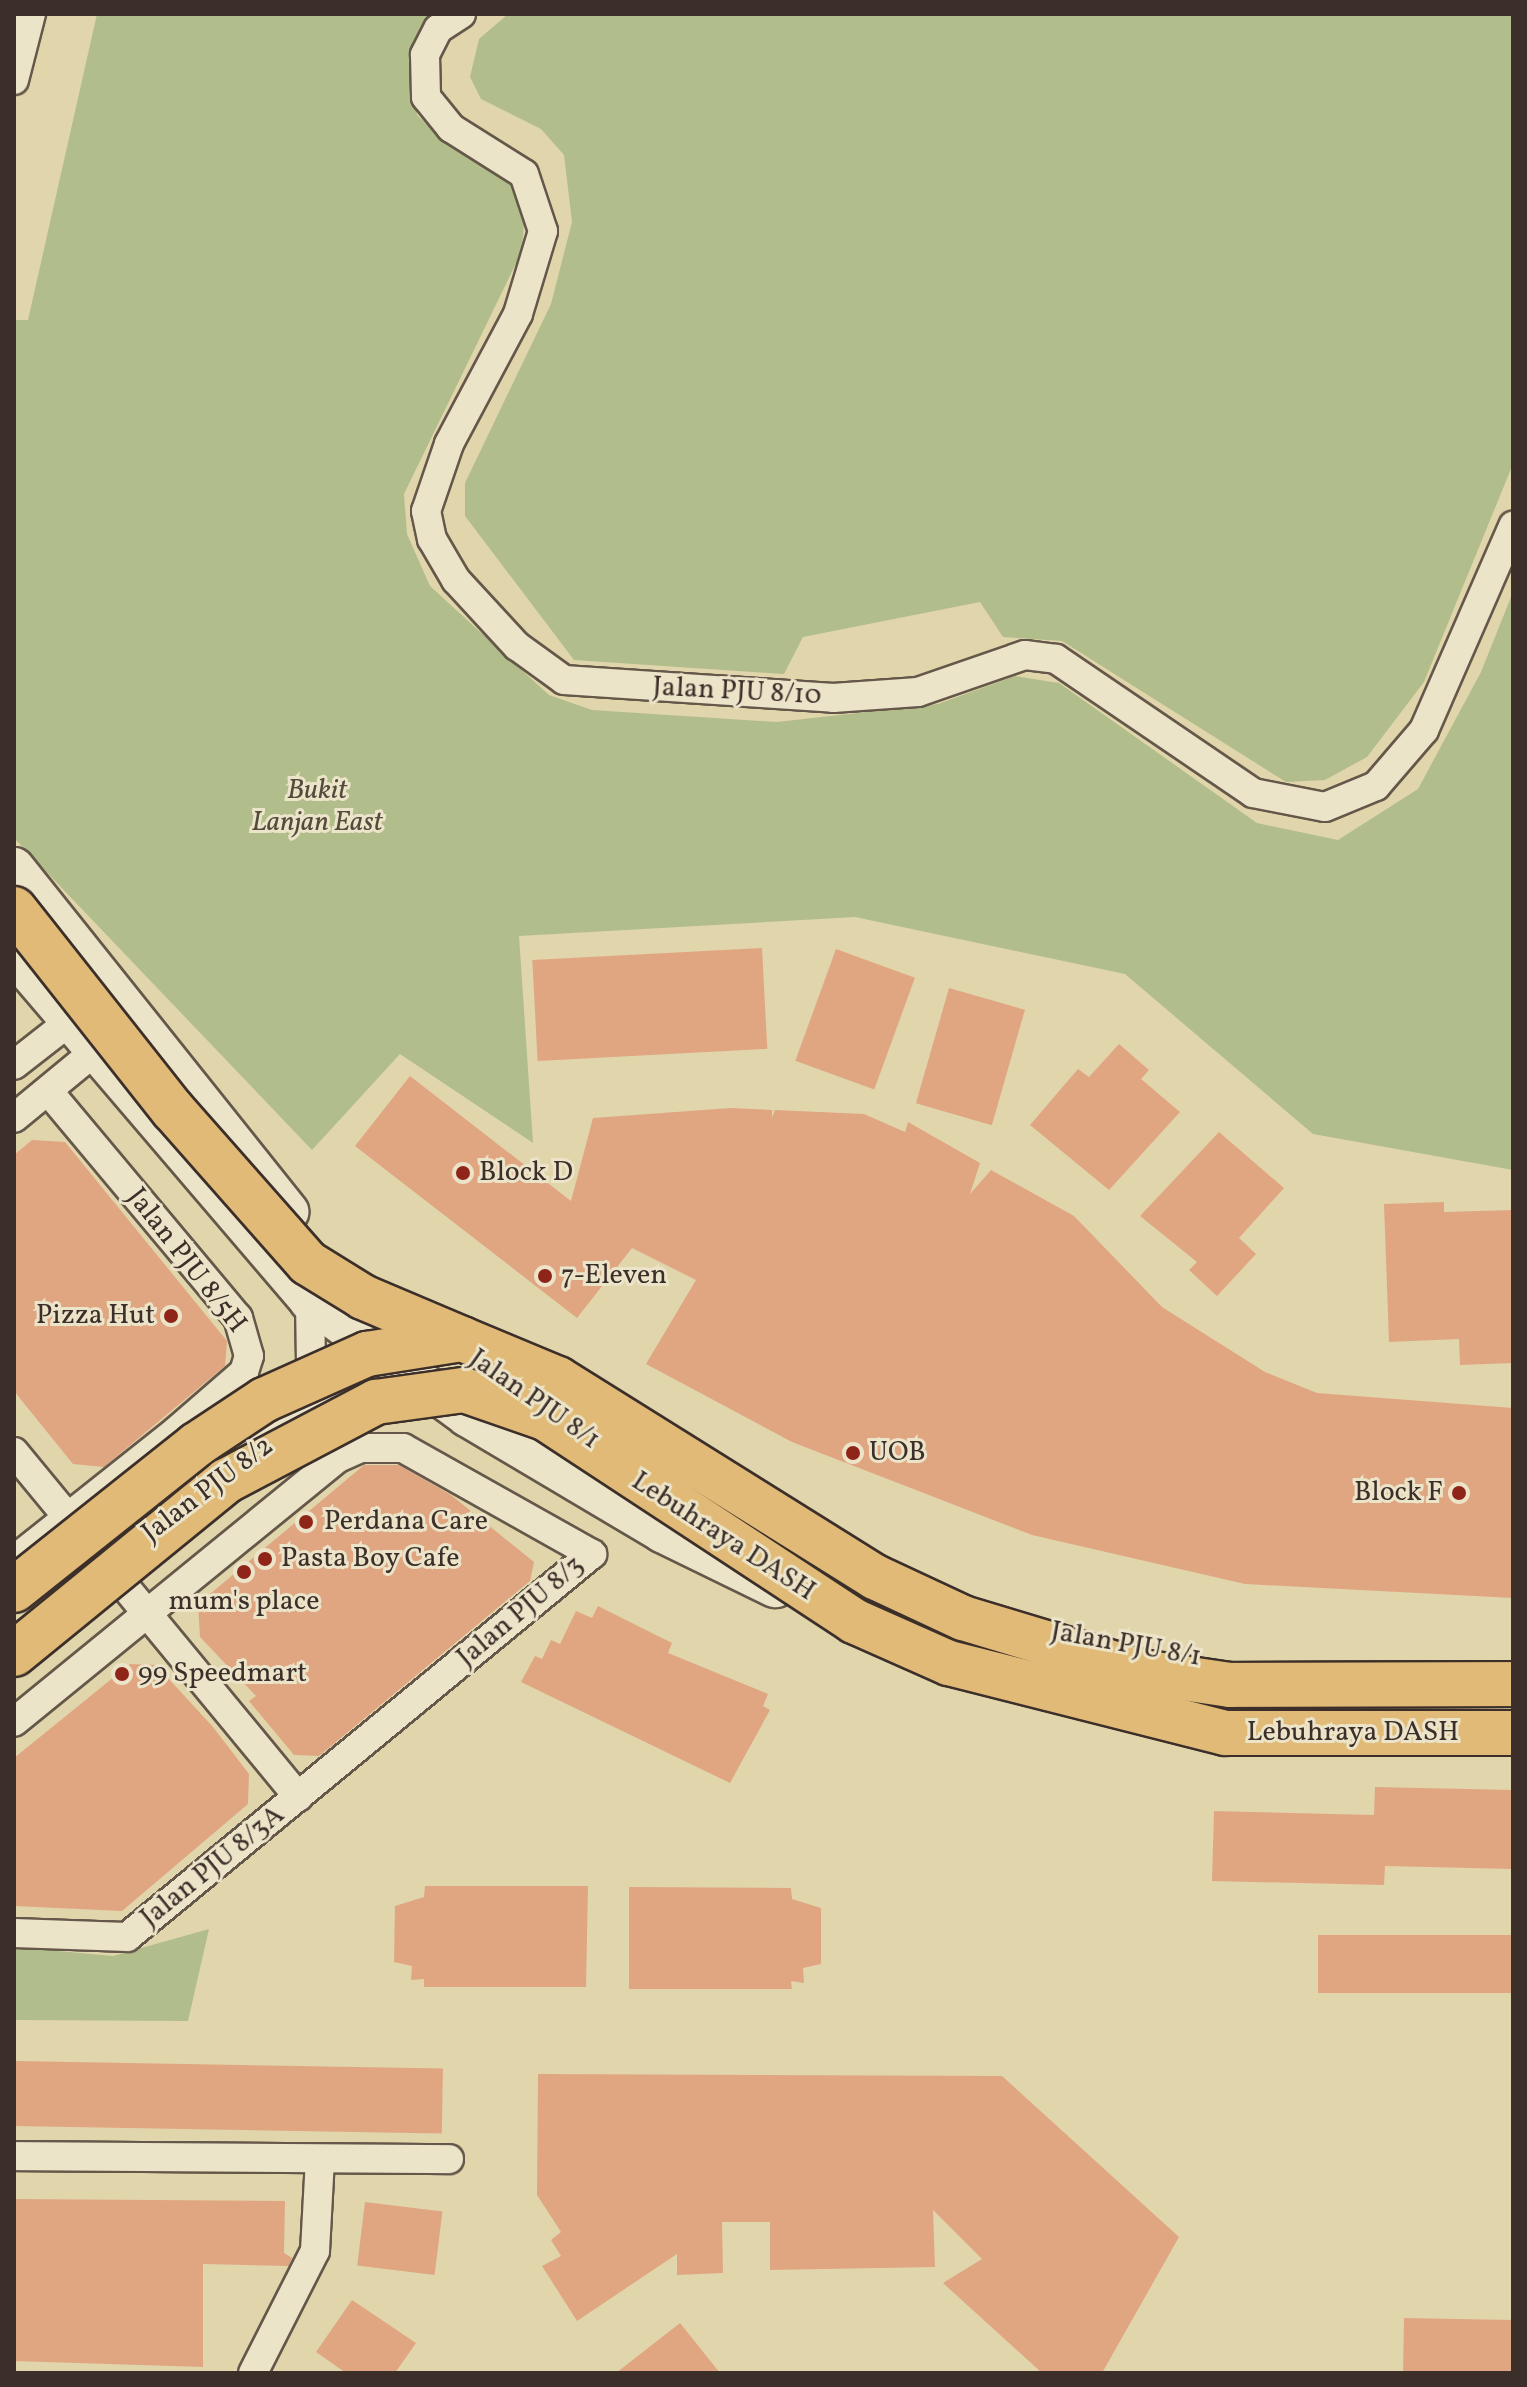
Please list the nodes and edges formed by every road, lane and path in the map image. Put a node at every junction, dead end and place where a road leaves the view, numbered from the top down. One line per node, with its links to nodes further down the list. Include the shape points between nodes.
1 (31, 14): 3 (street)
2 (461, 14): 4 (street, Jalan PJU 8/10, via 438,29 425,55 426,97 451,128 524,174 538,207 542,245 426,511 432,539 456,580 517,646 564,680 833,698 918,692 997,660 1056,659 1253,793 1325,807 1376,786 1424,730)
3 (14, 80)
4 (1513, 526)
5 (14, 868): 24 (main road, Jalan PJU 8/1, via 317,1243 542,1410 687,1500 916,1603 1108,1645 1403,1683)
6 (14, 909): 14 (highway, Lebuhraya DASH, bridge, via 173,1110 308,1263 363,1297)
7 (14, 954): 8 (main road, Jalan PJU 8/1)
8 (69, 1022): 9 (main road, Jalan PJU 8/1); 10 (street)
9 (94, 1052): 11 (street); 13 (main road, Jalan PJU 8/1)
10 (15, 1061)
11 (48, 1091): 12 (street); 17 (street, Jalan PJU 8/5H, via 238,1318 250,1343 244,1372)
12 (14, 1118)
13 (310, 1301): 15 (main road, Jalan PJU 8/1); 19 (street, Jalan PJU 8/2, via 311,1364 293,1400)
14 (462, 1339): 20 (highway, bridge, via 367,1354 264,1400 196,1445); 24 (highway, Lebuhraya DASH, bridge, via 558,1379 875,1577 963,1618 1142,1672 1230,1685)
15 (420, 1384): 19 (street, Jalan PJU 8/2, via 376,1384 332,1397); 26 (main road, Jalan PJU 8/1, via 662,1532 803,1601 973,1667 1178,1712 1416,1738)
16 (14, 1452): 17 (street)
17 (67, 1517): 18 (street, Jalan PJU 8/5H); 19 (street)
18 (14, 1560)
19 (102, 1560): 21 (street); 22 (street, Jalan PJU 8/2)
20 (14, 1590)
21 (149, 1616): 25 (street); 27 (street); 27 (street, Jalan PJU 8/3, via 336,1459 361,1448 403,1448 592,1554)
22 (14, 1638)
23 (14, 1654): 26 (highway, Lebuhraya DASH, bridge, via 226,1481 376,1402 464,1390 545,1418 854,1621 949,1663 1225,1733)
24 (1513, 1682)
25 (14, 1722)
26 (1513, 1735)
27 (298, 1797): 28 (street, Jalan PJU 8/3A, via 127,1937)
28 (14, 1933)
29 (14, 2156): 30 (street)
30 (320, 2159): 31 (street); 32 (street, via 315,2251)
31 (449, 2159)
32 (253, 2373)

